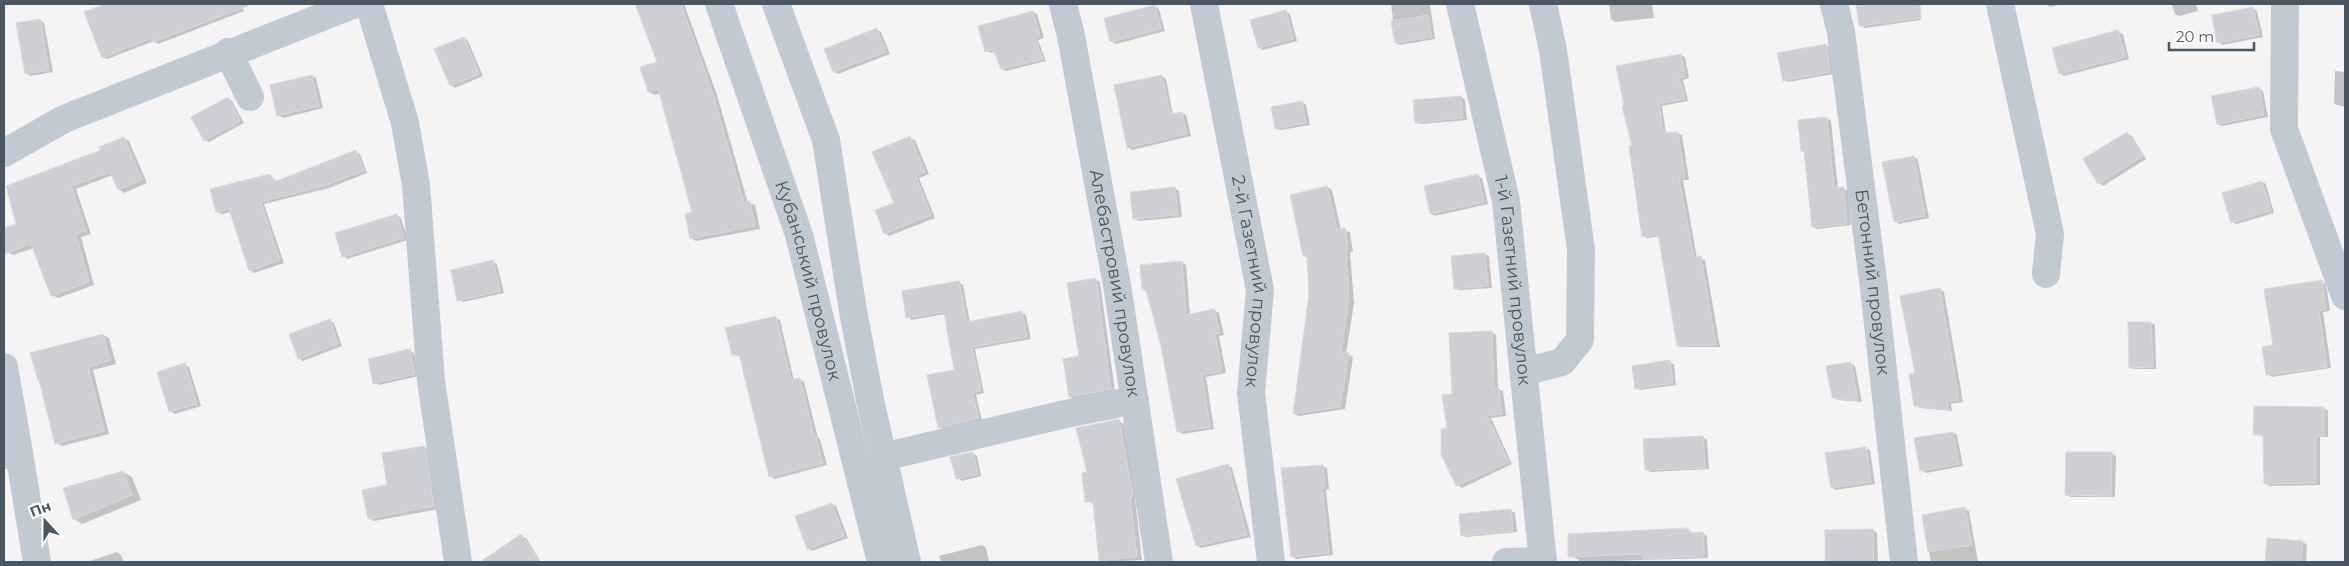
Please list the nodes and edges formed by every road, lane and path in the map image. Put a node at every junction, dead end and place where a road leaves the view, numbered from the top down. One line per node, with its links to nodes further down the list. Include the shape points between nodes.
1 (355, 4): 12 (street)
2 (369, 4): 23 (street, via 405,122 416,185 430,381)
3 (719, 4): 24 (street, Кубанський провулок, via 799,235)
4 (776, 4): 21 (street, via 826,140 853,311)
5 (1063, 4): 19 (street, Алебастровий провулок, via 1117,281)
6 (1204, 4): 27 (street, 2-й Газетний провулок, via 1260,290 1251,393)
7 (1460, 4): 18 (street, 1-й Газетний провулок, via 1506,201)
8 (1543, 4): 18 (street, via 1553,50 1581,250 1580,340 1562,362)
9 (1834, 4): 30 (street, Бетонний провулок, via 1841,32 1874,288)
10 (2000, 4): 15 (street, via 2050,234)
11 (2284, 4): 16 (street, via 2284,129)
12 (228, 52): 13 (street); 14 (street, via 64,119)
13 (250, 97)
14 (4, 153)
15 (2046, 274)
16 (2345, 296)
17 (4, 366): 20 (street)
18 (1524, 372): 29 (street, 1-й Газетний провулок)
19 (1135, 400): 21 (street); 26 (street, Алебастровий провулок)
20 (11, 454): 22 (street)
21 (883, 457): 25 (street)
22 (37, 562)
23 (458, 562)
24 (882, 562)
25 (907, 562)
26 (1159, 562)
27 (1271, 562)
28 (1506, 562): 29 (street)
29 (1543, 562)
30 (1904, 562)

